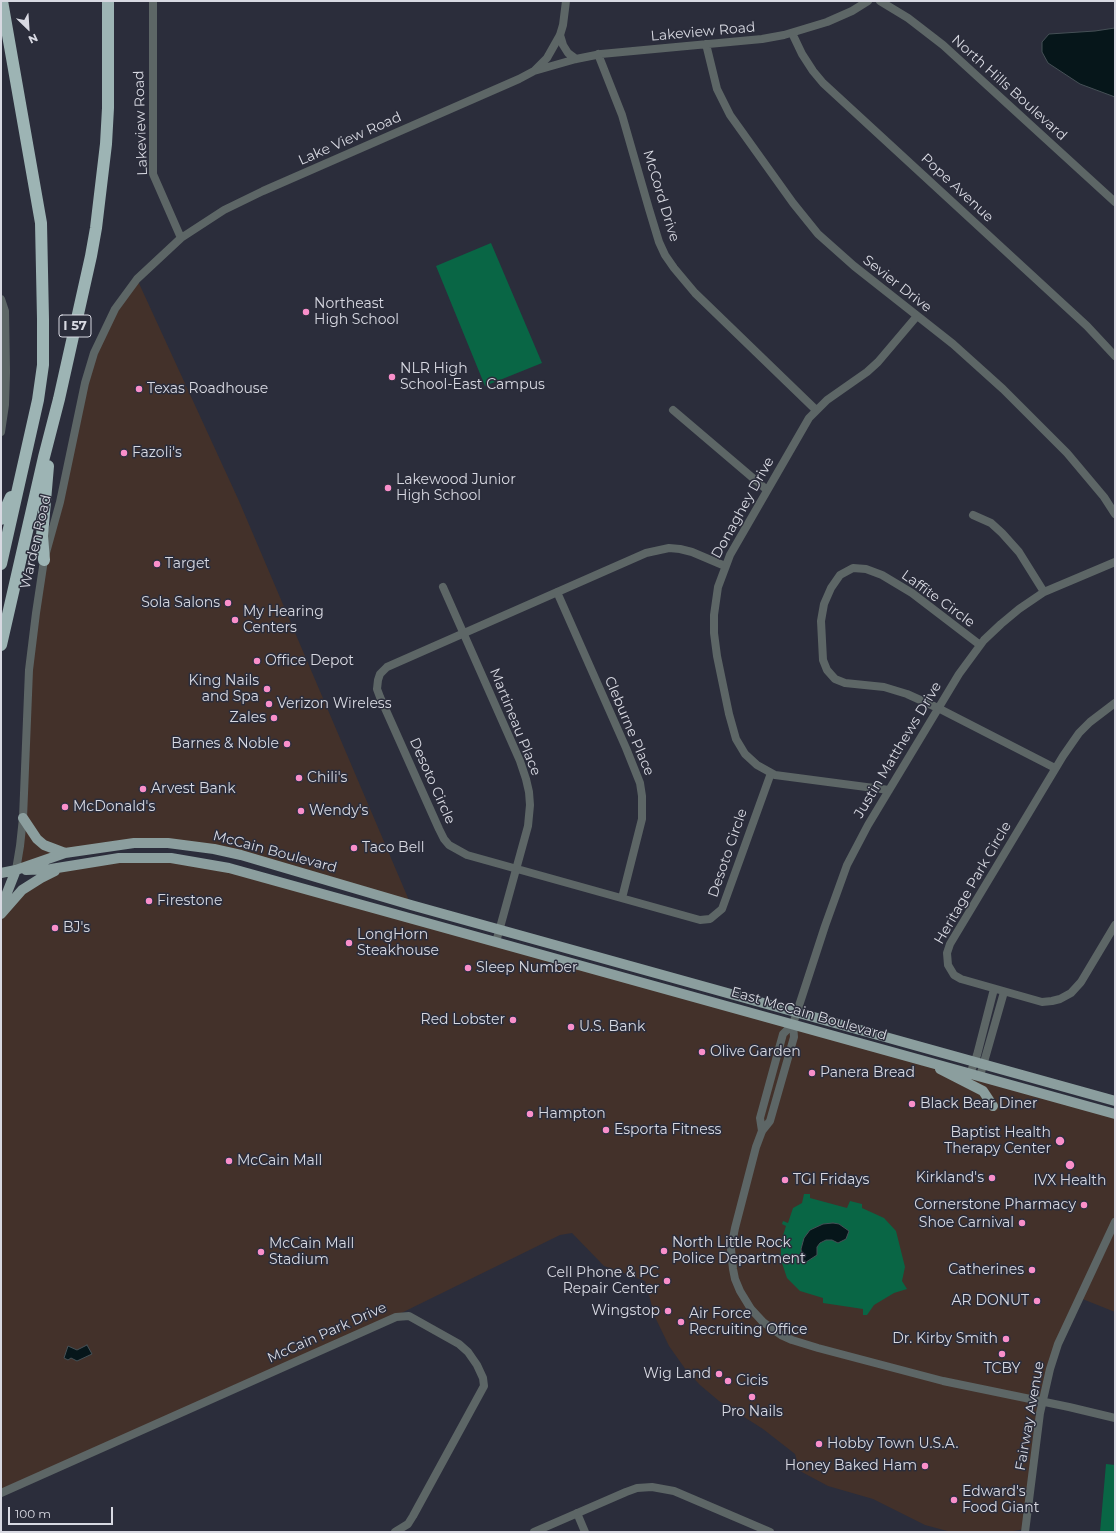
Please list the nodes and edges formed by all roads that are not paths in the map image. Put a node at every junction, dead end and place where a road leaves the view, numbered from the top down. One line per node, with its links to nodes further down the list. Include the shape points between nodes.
1 (2, 1): 22 (highway, I 57, via 41,223 43,365)
2 (108, 1): 20 (highway, I 57, via 108,108 101,195 91,256)
3 (153, 1): 14 (street, Lakeview Road, via 153,174)
4 (566, 1): 8 (street, via 564,25)
5 (868, 1): 7 (street, Lakeview Road, via 827,22)
6 (880, 1): 13 (street, North Hills Boulevard, via 908,18 943,45)
7 (792, 33): 9 (street, Lakeview Road, via 762,39); 17 (street, Pope Avenue, via 802,54 823,83 1087,326)
8 (560, 36): 11 (street, via 568,53); 12 (street, via 547,58)
9 (706, 44): 10 (street, Lakeview Road); 16 (street, Sevier Drive, via 717,88 730,115 805,218 833,249)
10 (598, 54): 11 (street, Lakeview Road); 19 (street, McCord Drive, via 630,137 649,209 665,255 695,293)
11 (576, 58): 12 (street, Lakeview Road)
12 (534, 71): 14 (street, Lake View Road, via 263,191 224,210)
13 (1115, 202)
14 (181, 238): 27 (street, Warden Road, via 130,288 115,309 94,353)
15 (1, 299): 21 (street, via 5,311 6,372)
16 (917, 316): 19 (street, Donaghey Drive, via 878,362); 24 (street, Sevier Drive, via 970,359 1049,434 1086,475)
17 (1115, 356)
18 (673, 410): 23 (street)
19 (816, 410): 23 (street, Donaghey Drive)
20 (51, 428): 27 (highway, via 42,536); 35 (highway, I 57)
21 (1, 432)
22 (22, 470): 26 (highway); 29 (highway, I 57)
23 (767, 490): 30 (street, Donaghey Drive)
24 (1115, 514)
25 (973, 515): 33 (street, via 991,523 1002,533 1019,552)
26 (1, 520)
27 (44, 560): 42 (street, Warden Road, via 29,670)
28 (1115, 562): 33 (street, Justin Matthews Drive)
29 (1, 564)
30 (725, 566): 32 (street, Desoto Circle, via 680,549 654,550); 40 (street, Donaghey Drive, via 716,600 714,633 729,714 736,739 746,754 757,765)
31 (443, 587): 34 (street, Martineau Place)
32 (557, 592): 34 (street, Desoto Circle); 48 (street, Cleburne Place, via 640,783 643,810 641,825)
33 (1044, 592): 36 (street, Justin Matthews Drive, via 1001,624)
34 (464, 633): 45 (street, Martineau Place, via 526,779 530,805 528,826); 45 (street, Desoto Circle, via 387,667 380,674 377,689 444,839 467,855)
35 (1, 645)
36 (980, 646): 38 (street, Justin Matthews Drive); 38 (street, Laffite Circle, via 912,593 882,576 859,568 849,570 836,579 824,604 821,621 823,660 832,676 845,683 884,687 908,694)
37 (1115, 704): 39 (street, Heritage Park Circle, via 1079,733)
38 (938, 708): 39 (street, Laffite Circle); 41 (street, Justin Matthews Drive)
39 (1056, 768): 54 (street, Heritage Park Circle, via 947,953 948,965 954,975)
40 (771, 773): 41 (street, Donaghey Drive); 48 (street, Desoto Circle, via 724,904 716,916 700,920)
41 (889, 790): 56 (street, Justin Matthews Drive, via 847,865)
42 (23, 818): 43 (main road, via 44,845); 46 (street, Warden Road)
43 (65, 854): 46 (main road, McCain Boulevard); 52 (main road, McCain Boulevard, via 152,842 214,849)
44 (63, 868): 46 (main road, McCain Boulevard); 50 (main road, via 22,890); 53 (main road, McCain Boulevard, via 119,858 171,858 209,864)
45 (517, 869): 48 (street, Desoto Circle); 52 (street, Martineau Place)
46 (16, 870): 47 (main road, McCain Boulevard); 49 (main road, Warden Road)
47 (1, 873)
48 (622, 898)
49 (1, 908)
50 (1, 914)
51 (1115, 925): 55 (street, Heritage Park Circle, via 1081,982 1071,993 1052,1001 1042,1002)
52 (499, 929): 53 (street, Martineau Place); 56 (main road, East McCain Boulevard)
53 (496, 942): 57 (main road, East McCain Boulevard)
54 (994, 989): 55 (street, Heritage Park Circle); 59 (street)
55 (1004, 992): 59 (street)
56 (797, 1013): 57 (street, Justin Matthews Drive); 59 (main road, East McCain Boulevard)
57 (793, 1024): 58 (main road, East McCain Boulevard); 66 (street, Justin Matthews Drive, via 794,1037 770,1121 762,1131 731,1249 733,1269 740,1291 751,1310 763,1322 792,1340 943,1382)
58 (926, 1061): 60 (main road, East McCain Boulevard); 63 (main road, via 983,1091)
59 (979, 1063): 60 (street); 61 (street); 62 (main road, East McCain Boulevard)
60 (970, 1074): 61 (main road, East McCain Boulevard)
61 (980, 1076): 64 (main road, East McCain Boulevard)
62 (1115, 1101)
63 (993, 1106)
64 (1115, 1114)
65 (1115, 1222): 66 (street, Fairway Avenue, via 1058,1344)
66 (1043, 1402): 67 (street, Justin Matthews Drive); 74 (street, Fairway Avenue)
67 (1115, 1418)
68 (1, 1492): 70 (street, McCain Park Drive, via 396,1317 409,1316 459,1344 468,1352 477,1364 484,1386 413,1516 408,1524)
69 (577, 1513): 71 (street); 72 (street); 73 (street, via 642,1487 665,1488)
70 (395, 1532)
71 (534, 1532)
72 (585, 1532)
73 (770, 1532)
74 (1025, 1532)

